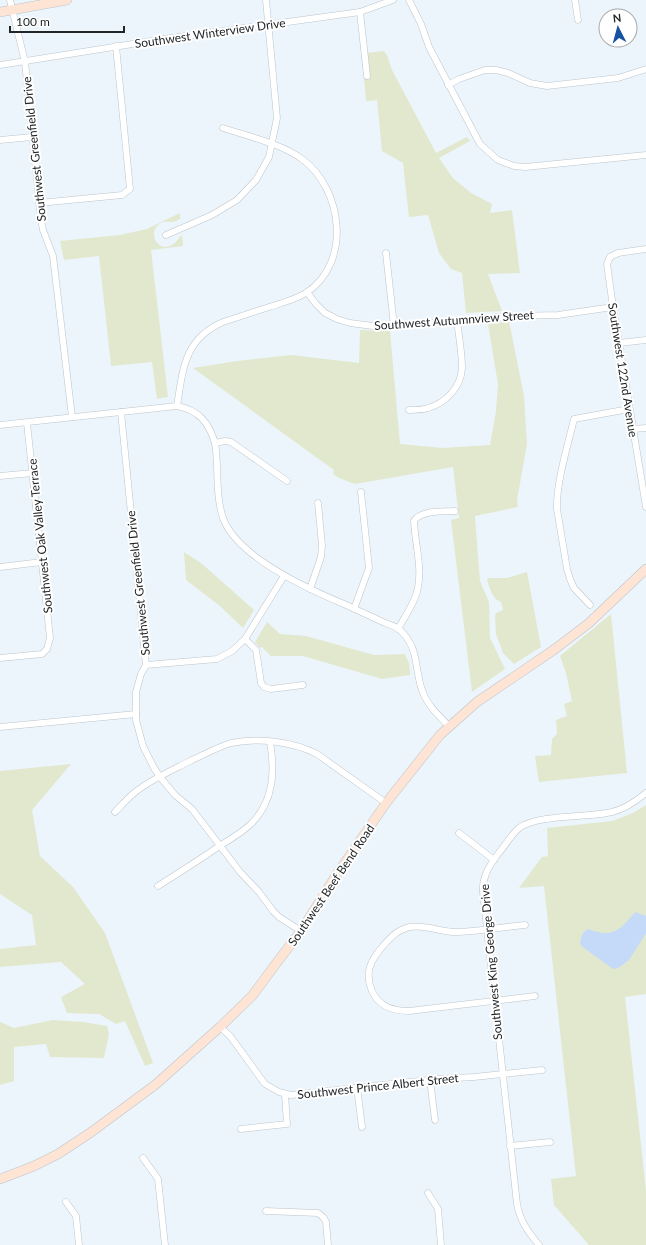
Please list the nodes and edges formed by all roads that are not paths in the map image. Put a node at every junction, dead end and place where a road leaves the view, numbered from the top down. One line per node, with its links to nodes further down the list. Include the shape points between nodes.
1 (10, 0): 7 (street, Southwest Greenfield Drive)
2 (67, 0): 7 (main road)
3 (266, 0): 11 (street)
4 (393, 0): 9 (street, Southwest Winterview Drive)
5 (409, 0): 17 (street, via 421,24 426,42)
6 (575, 0): 10 (street)
7 (11, 10): 8 (main road); 13 (street, Southwest Greenfield Drive)
8 (0, 12)
9 (360, 12): 11 (street, Southwest Winterview Drive); 16 (street)
10 (578, 20)
11 (268, 25): 12 (street, Southwest Winterview Drive); 21 (street, via 277,118)
12 (116, 46): 13 (street, Southwest Winterview Drive); 23 (street, via 130,189 122,195)
13 (25, 62): 14 (street, Southwest Winterview Drive); 19 (street, Southwest Greenfield Drive)
14 (0, 65)
15 (646, 69): 17 (street, via 618,78 547,86 530,83 508,73 485,70)
16 (367, 76)
17 (448, 85): 22 (street, via 480,144 491,155 505,163 525,167)
18 (223, 128): 21 (street)
19 (32, 137): 20 (street); 23 (street, Southwest Greenfield Drive)
20 (0, 140)
21 (272, 145): 24 (street, via 264,168 237,200 212,215); 27 (street, via 308,164 324,184 333,205 337,230 333,258 328,269)
22 (646, 155)
23 (39, 203): 37 (street, Southwest Greenfield Drive, via 43,230 53,256)
24 (166, 235)
25 (646, 249): 28 (street, Southwest 122nd Avenue, via 625,251 610,257 607,264)
26 (386, 253): 30 (street)
27 (307, 292): 30 (street, Southwest Autumnview Street, via 325,313 337,319 361,325); 33 (street, via 294,300 213,326 197,339 187,354)
28 (613, 307): 29 (street, Southwest Autumnview Street, via 558,315); 32 (street, Southwest 122nd Avenue)
29 (457, 321): 30 (street, Southwest Autumnview Street); 35 (street, via 462,368 453,391 436,405)
30 (394, 326)
31 (646, 340): 32 (street)
32 (618, 343): 34 (street, Southwest 122nd Avenue)
33 (178, 406): 36 (street); 42 (street, via 200,416 209,426)
34 (629, 409): 41 (street, Southwest 122nd Avenue); 55 (street, via 574,419 559,484 557,509 567,569 574,588)
35 (409, 410)
36 (121, 412): 37 (street); 60 (street, Southwest Greenfield Drive)
37 (72, 417): 38 (street)
38 (27, 423): 39 (street); 43 (street, Southwest Oak Valley Terrace)
39 (0, 425)
40 (646, 428): 41 (street)
41 (633, 429): 48 (street, Southwest 122nd Avenue)
42 (215, 443): 45 (street, via 231,442); 53 (street, via 220,506 226,526 245,547)
43 (33, 473): 44 (street); 50 (street, Southwest Oak Valley Terrace)
44 (0, 476)
45 (287, 481)
46 (361, 492): 56 (street, via 368,568)
47 (318, 503): 54 (street, via 321,557)
48 (646, 507)
49 (455, 511): 57 (street, via 423,514 417,516 414,521 418,584 416,595)
50 (42, 562): 51 (street); 59 (street, Southwest Oak Valley Terrace, via 50,638 47,649 42,654)
51 (0, 567)
52 (646, 570): 63 (main road, Southwest Beef Bend Road, via 589,623 555,650 477,702)
53 (284, 576): 54 (street); 58 (street)
54 (310, 589): 56 (street)
55 (590, 605)
56 (354, 609): 57 (street)
57 (398, 628): 63 (street, via 414,651 419,682 427,701)
58 (246, 640): 60 (street, via 217,659); 61 (street, via 256,650 261,683 264,687 271,690)
59 (0, 658)
60 (146, 665): 62 (street, Southwest Greenfield Drive, via 136,692)
61 (303, 685)
62 (136, 714): 64 (street); 66 (street, Southwest Greenfield Drive, via 143,746)
63 (449, 726): 68 (main road, Southwest Beef Bend Road)
64 (0, 727)
65 (270, 742): 66 (street, via 233,743); 68 (street, via 295,745 317,754); 71 (street, via 274,764 271,787 265,804 252,823)
66 (160, 777): 69 (street, via 133,794); 71 (street, Southwest Greenfield Drive, via 175,795 192,809)
67 (646, 793): 72 (street, Southwest King George Drive, via 627,807 613,812 527,824 514,832)
68 (386, 803): 76 (main road, Southwest Beef Bend Road)
69 (115, 812)
70 (459, 833): 72 (street)
71 (220, 846): 73 (street); 76 (street, Southwest Greenfield Drive, via 273,911)
72 (494, 860): 75 (street, Southwest King George Drive, via 484,876 482,885)
73 (158, 886)
74 (525, 924): 75 (street)
75 (487, 929): 78 (street, Southwest King George Drive); 78 (street, via 458,932 415,926 398,932 392,935 372,959 368,977 379,1002 400,1011)
76 (301, 930): 79 (main road, Southwest Beef Bend Road, via 252,996)
77 (535, 996): 78 (street)
78 (494, 1001): 81 (street, Southwest King George Drive)
79 (220, 1027): 84 (street, Southwest Prince Albert Street, via 230,1036 265,1084); 91 (main road, Southwest Beef Bend Road, via 155,1085 90,1133 58,1154)
80 (542, 1070): 81 (street, Southwest Prince Albert Street)
81 (503, 1074): 82 (street, Southwest Prince Albert Street); 89 (street, Southwest King George Drive)
82 (430, 1080): 83 (street, Southwest Prince Albert Street); 85 (street)
83 (357, 1088): 84 (street, Southwest Prince Albert Street, via 299,1095); 86 (street)
84 (284, 1094): 87 (street, via 288,1124)
85 (434, 1120)
86 (362, 1127)
87 (240, 1129)
88 (550, 1142): 89 (street)
89 (510, 1146): 99 (street, Southwest King George Drive, via 520,1218)
90 (143, 1158): 96 (street, via 158,1179)
91 (0, 1179)
92 (428, 1194): 98 (street, via 438,1209)
93 (66, 1202): 95 (street, via 76,1216)
94 (266, 1211): 97 (street, via 318,1213 326,1222)
95 (79, 1245)
96 (165, 1245)
97 (328, 1245)
98 (441, 1245)
99 (539, 1245)

